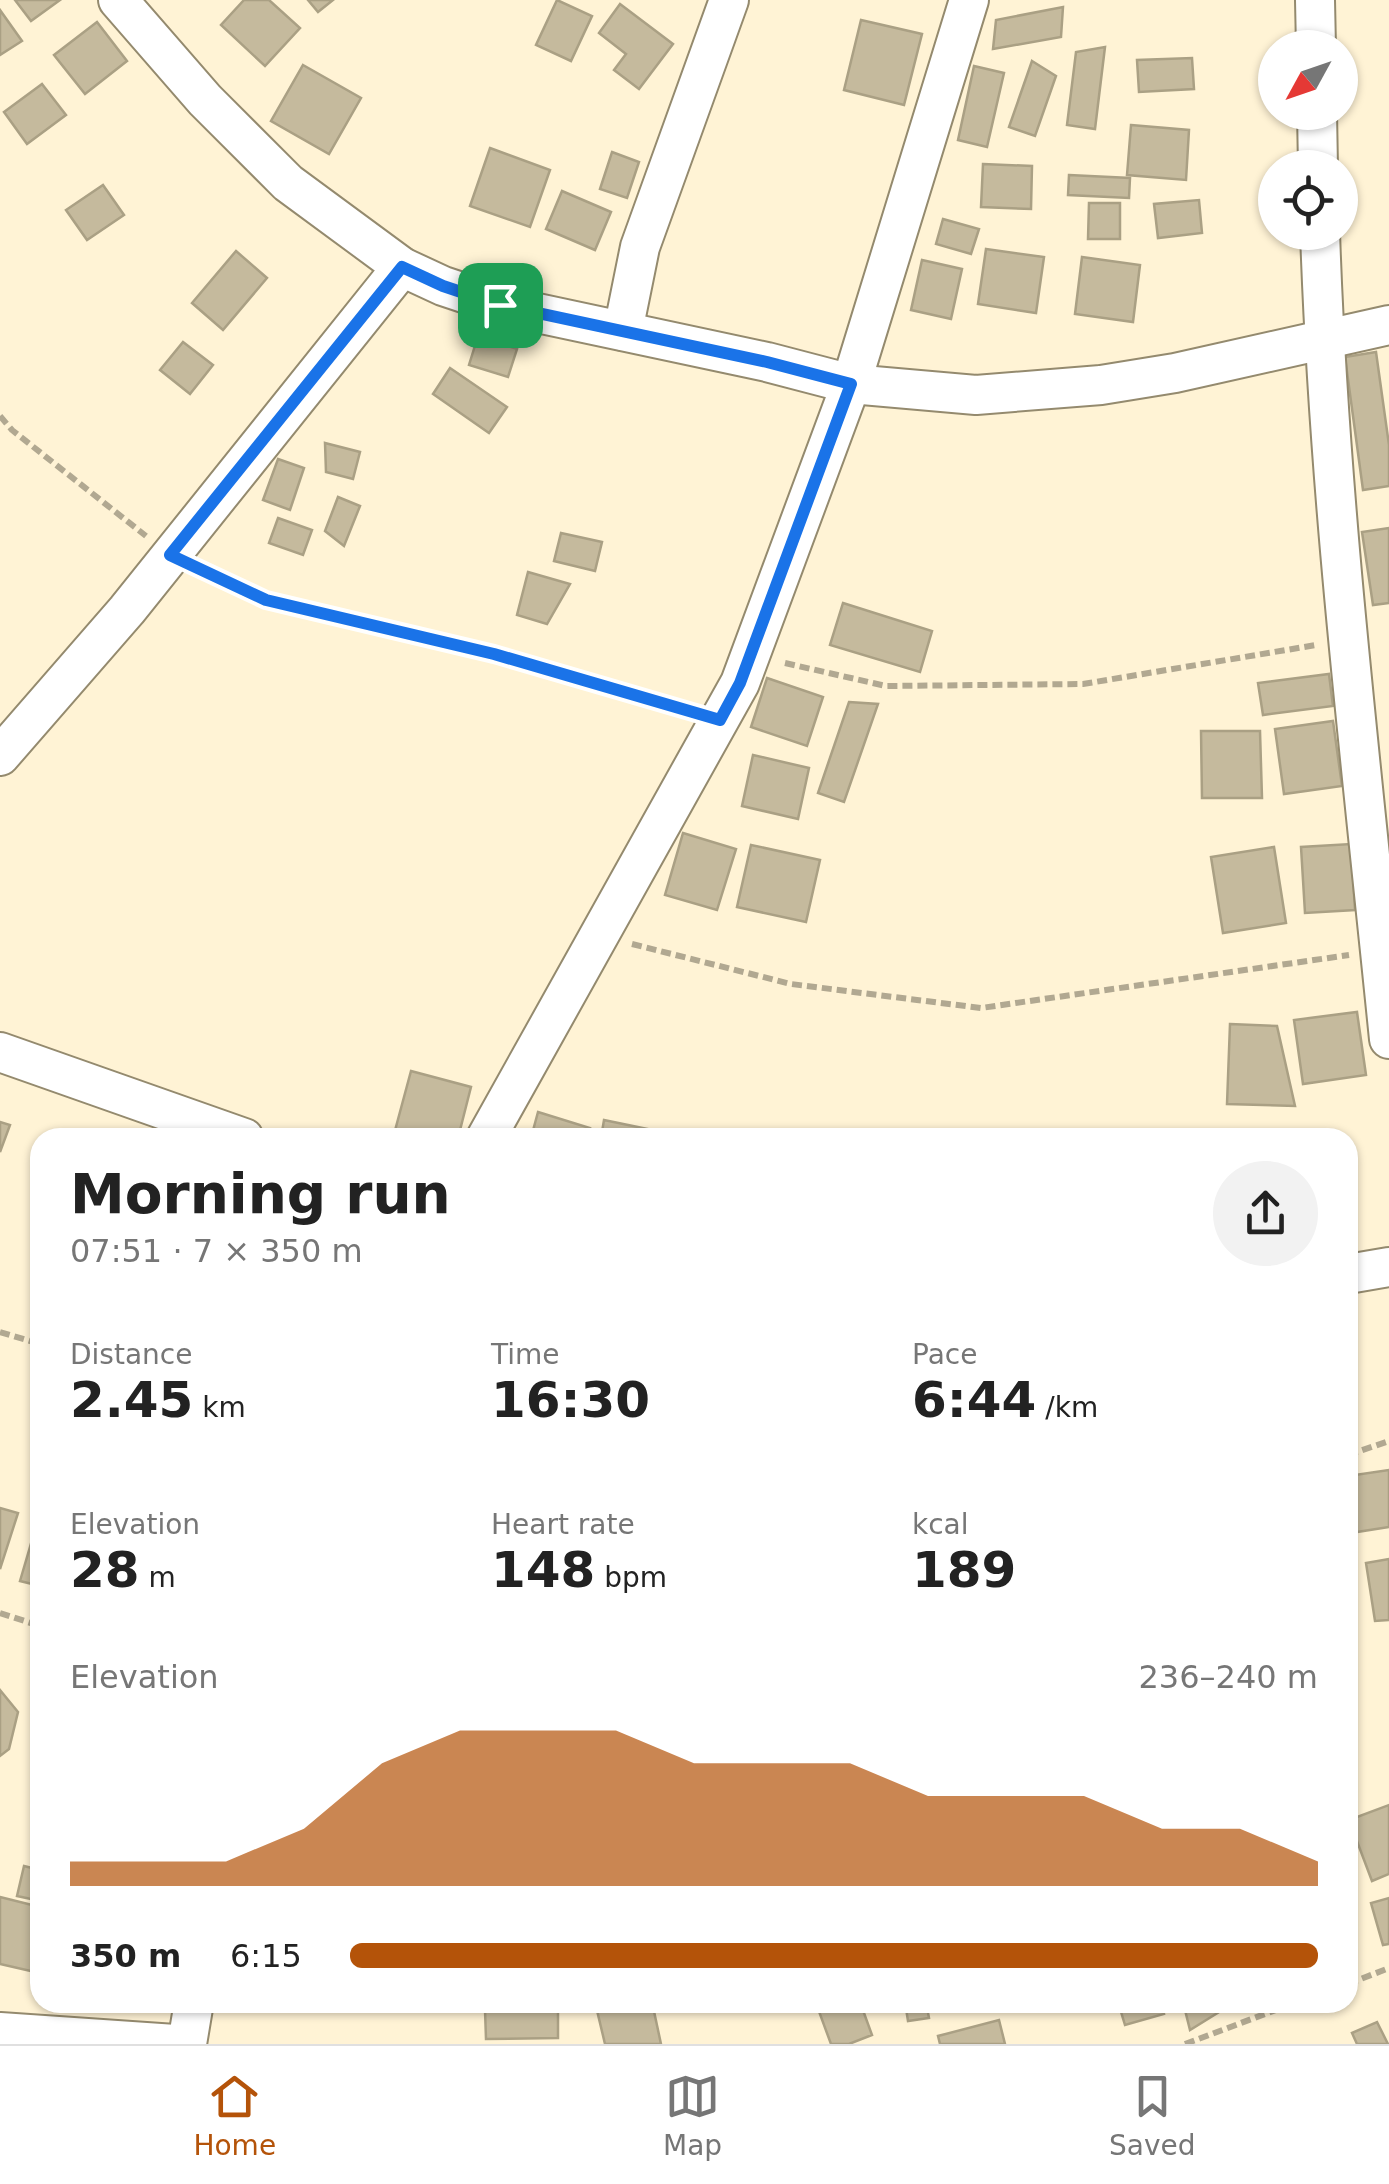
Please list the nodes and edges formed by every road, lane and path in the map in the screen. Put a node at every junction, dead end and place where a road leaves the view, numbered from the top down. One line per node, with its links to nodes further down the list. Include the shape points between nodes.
1 (118, 0): 7 (street, via 288,183)
2 (730, 0): 9 (street, via 640,248)
3 (969, 0): 11 (street)
4 (1315, 0): 5 (street)
5 (1316, 30)
6 (1321, 250): 10 (street)
7 (402, 267): 9 (street, via 500,305); 13 (street)
8 (1389, 325): 10 (street)
9 (624, 330): 11 (street)
10 (1324, 338): 11 (street, via 1101,385 976,394); 14 (street)
11 (851, 384): 15 (street)
12 (0, 416): 13 (path)
13 (170, 555): 16 (path, via 266,600 494,654); 17 (street)
14 (1347, 640): 15 (path, via 1083,684 886,686); 19 (street)
15 (750, 654): 16 (street)
16 (720, 720): 18 (street)
17 (0, 756)
18 (598, 936): 19 (path, via 791,984 981,1008); 23 (street)
19 (1380, 950): 20 (street)
20 (1389, 1039)
21 (0, 1052): 22 (street)
22 (216, 1128)
23 (492, 1128)
24 (1389, 1268): 25 (street)
25 (1358, 1273)
26 (0, 1332): 27 (path)
27 (30, 1341)
28 (1389, 1441): 29 (path)
29 (1358, 1451)
30 (0, 1613): 31 (path)
31 (30, 1623)
32 (1389, 1968): 33 (path)
33 (1358, 1980)
34 (192, 2013): 38 (street)
35 (1268, 2013): 39 (path)
36 (0, 2032): 37 (street)
37 (174, 2044)
38 (188, 2044)
39 (1185, 2044)

